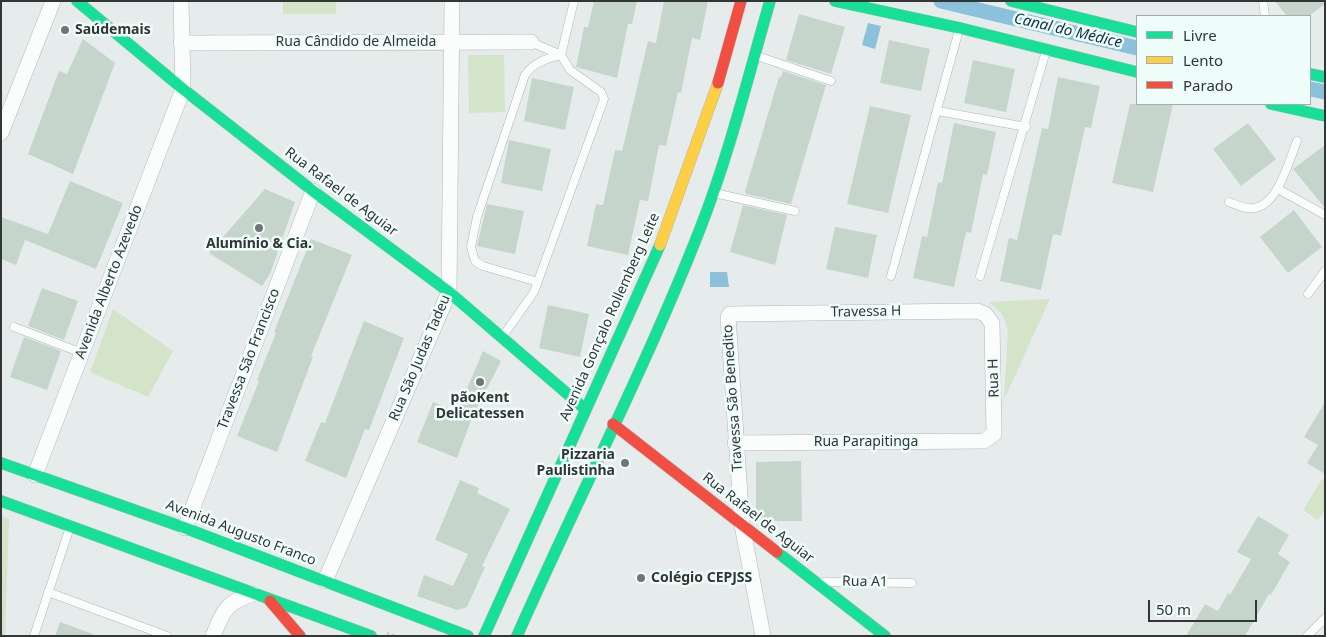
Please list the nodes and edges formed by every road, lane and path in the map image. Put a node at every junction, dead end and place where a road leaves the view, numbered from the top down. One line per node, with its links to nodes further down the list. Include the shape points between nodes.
1 (53, 1): 31 (street)
2 (77, 1): 25 (main road, Rua Rafael de Aguiar)
3 (181, 1): 16 (street)
4 (452, 1): 14 (street, Rua São Judas Tadeu)
5 (574, 1): 18 (lane)
6 (741, 1): 20 (main road, Avenida Gonçalo Rollemberg Leite)
7 (770, 1): 19 (main road)
8 (835, 1): 12 (main road)
9 (1010, 1): 13 (main road)
10 (1264, 1): 11 (lane)
11 (1265, 15)
12 (960, 28): 17 (main road); 27 (lane)
13 (1136, 32)
14 (453, 42): 15 (street, Rua Cândido de Almeida); 16 (street, Rua Cândido de Almeida); 43 (street, Rua São Judas Tadeu)
15 (531, 42): 18 (lane)
16 (181, 43): 25 (street)
17 (1046, 51): 21 (main road); 29 (lane)
18 (561, 54): 42 (lane, via 570,70 601,92 604,99); 42 (lane, via 539,62 525,75 495,158 471,247 475,261 483,266)
19 (755, 56): 24 (lane); 30 (main road)
20 (724, 65): 30 (main road, via 714,136 721,140); 50 (main road, Avenida Gonçalo Rollemberg Leite, via 670,222 631,314)
21 (1136, 72)
22 (1311, 74): 23 (main road)
23 (1325, 77)
24 (831, 81)
25 (183, 89): 34 (main road, Rua Rafael de Aguiar); 49 (street, Avenida Alberto Azevedo)
26 (1276, 105): 28 (main road)
27 (938, 111): 29 (lane); 40 (lane)
28 (1325, 116)
29 (1026, 127): 41 (lane)
30 (733, 130): 35 (main road)
31 (1, 133)
32 (1297, 141): 33 (lane)
33 (1278, 189): 36 (lane, via 1266,204 1254,208); 38 (lane)
34 (313, 191): 43 (main road, Rua Rafael de Aguiar); 59 (street, Travessa São Francisco)
35 (712, 193): 37 (lane); 51 (main road, via 670,303)
36 (1229, 202)
37 (795, 211)
38 (1325, 215)
39 (1325, 271): 44 (lane)
40 (891, 276)
41 (980, 276)
42 (538, 282): 48 (lane, via 526,306)
43 (449, 292): 48 (main road, Rua Rafael de Aguiar); 60 (street, Rua São Judas Tadeu)
44 (1308, 294)
45 (734, 313): 46 (street, Travessa H, via 977,311 985,314); 53 (street, Travessa São Benedito, via 728,316)
46 (992, 323): 52 (street, Rua H)
47 (14, 327): 49 (lane)
48 (502, 338): 50 (main road, Rua Rafael de Aguiar)
49 (82, 353): 55 (street, Avenida Alberto Azevedo)
50 (585, 409): 73 (main road, Avenida Gonçalo Rollemberg Leite)
51 (612, 424): 57 (main road, Rua Rafael de Aguiar); 74 (main road)
52 (994, 434): 53 (street, Rua Parapitinga, via 984,441)
53 (735, 443): 57 (street, Travessa São Benedito)
54 (1, 463): 55 (main road, Avenida Augusto Franco)
55 (35, 475): 59 (main road, Avenida Augusto Franco)
56 (2, 503): 58 (main road)
57 (742, 525): 61 (main road, Rua Rafael de Aguiar); 75 (street, Travessa São Benedito)
58 (70, 526): 63 (lane); 64 (main road)
59 (185, 528): 60 (main road, Avenida Augusto Franco)
60 (325, 581): 72 (main road, Avenida Augusto Franco)
61 (817, 582): 62 (lane, Rua A1); 76 (main road, Rua Rafael de Aguiar)
62 (912, 583)
63 (48, 592): 67 (lane); 68 (lane)
64 (253, 594): 65 (main road); 69 (street, via 232,601 226,607)
65 (268, 599): 70 (main road); 71 (main road)
66 (1325, 618): 77 (lane)
67 (34, 636)
68 (167, 636)
69 (213, 636)
70 (300, 636)
71 (371, 636)
72 (468, 636)
73 (484, 636)
74 (517, 636)
75 (763, 636)
76 (885, 636)
77 (1307, 636)

